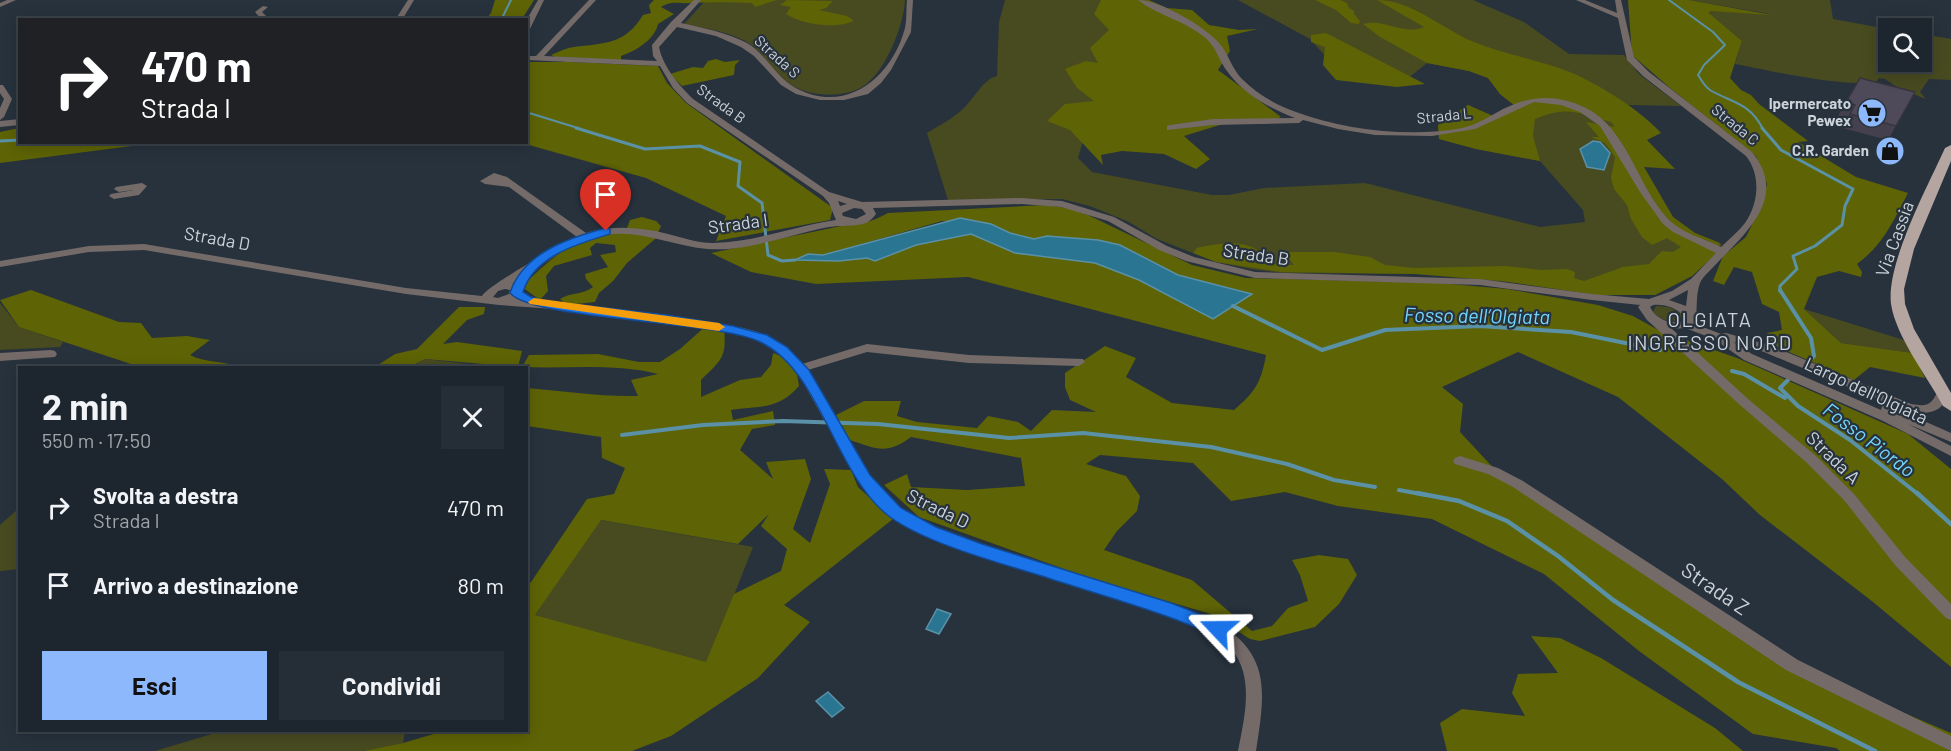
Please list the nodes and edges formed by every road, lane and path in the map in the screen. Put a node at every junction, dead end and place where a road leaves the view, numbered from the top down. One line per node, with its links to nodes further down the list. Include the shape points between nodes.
1 (13, 0): 10 (street)
2 (411, 0): 14 (street)
3 (541, 0): 15 (street)
4 (593, 0): 17 (street)
5 (698, 0): 16 (street)
6 (910, 0): 16 (street, Strada S, via 907,32 875,84 839,98 817,98 796,91 746,45)
7 (1140, 0): 22 (street, Strada L, via 1189,23 1214,41 1232,73 1251,91 1287,112)
8 (1579, 0): 12 (street)
9 (1618, 0): 12 (street, Strada C)
10 (0, 5)
11 (265, 8): 13 (street, via 258,12)
12 (1622, 17): 35 (street, Strada C, via 1632,60 1744,149 1759,168 1762,186 1750,222)
13 (265, 18)
14 (399, 18)
15 (528, 24)
16 (674, 24): 18 (street, via 655,47)
17 (530, 56): 18 (street)
18 (661, 63): 27 (street, Strada B, via 676,86 698,107)
19 (0, 87): 20 (street, via 8,99)
20 (0, 117)
21 (18, 122): 23 (street)
22 (1318, 122): 24 (street, via 1251,120); 35 (street, Strada L, via 1384,132 1443,133 1483,125 1529,101 1572,106 1604,125 1666,222)
23 (0, 124)
24 (1170, 129)
25 (1949, 158): 53 (main road, Via Cassia, via 1906,256 1897,295 1905,323)
26 (512, 184): 34 (street)
27 (826, 195): 29 (street, Strada B); 30 (street, Strada B)
28 (927, 204): 29 (street, Strada B); 31 (street, Strada B); 42 (street, Strada B, via 1036,201 1074,206 1111,219 1177,254 1245,274 1480,282)
29 (861, 205): 30 (street); 31 (street, via 869,208)
30 (838, 212): 32 (street, Strada B); 33 (street, Strada I)
31 (870, 217): 32 (street, Strada B)
32 (846, 222): 33 (street, Strada I)
33 (820, 226): 34 (street, Strada I, via 708,246 632,229)
34 (584, 237): 37 (street, Strada I, via 546,256)
35 (1723, 252): 38 (street, Strada C)
36 (0, 264): 41 (street, Strada D, via 89,249 144,247)
37 (529, 270): 39 (street, Strada I); 40 (street, Strada I)
38 (1695, 281): 44 (street, Strada C); 47 (street)
39 (497, 288): 40 (street, Strada D, via 513,287); 41 (street, Strada D, via 464,294); 43 (street, via 487,295)
40 (517, 292): 43 (street); 45 (street, Strada D, via 526,300)
41 (426, 294): 43 (street, Strada D)
42 (1592, 297): 44 (street, Strada B); 46 (street, Strada B)
43 (497, 301): 45 (street, Strada D)
44 (1652, 302): 46 (street, via 1644,307); 47 (street, Strada B, via 1678,306)
45 (545, 304): 52 (street, Strada D, via 744,332 777,346)
46 (1654, 319): 47 (street, Strada A)
47 (1685, 325): 48 (street, Largo dell'Olgiata); 58 (street, Strada A, via 1744,402 1849,497 1900,561)
48 (1737, 343): 53 (street, Largo dell'Olgiata, via 1768,349 1908,408 1934,407 1942,401); 55 (street, Largo dell'Olgiata); 56 (street, Largo dell'Olgiata, via 1753,359 1887,418)
49 (51, 354): 50 (street)
50 (0, 357)
51 (1079, 362): 52 (street, via 969,359 867,348)
52 (800, 368): 60 (street, Strada D, via 864,478 895,512 1000,557 1203,621 1232,639 1251,666 1255,685)
53 (1943, 392): 54 (main road, Via Cassia)
54 (1951, 406)
55 (1951, 438)
56 (1951, 452)
57 (1460, 461): 59 (street, Strada Z, via 1518,484 1792,665)
58 (1951, 614)
59 (1951, 744)
60 (1247, 751)

